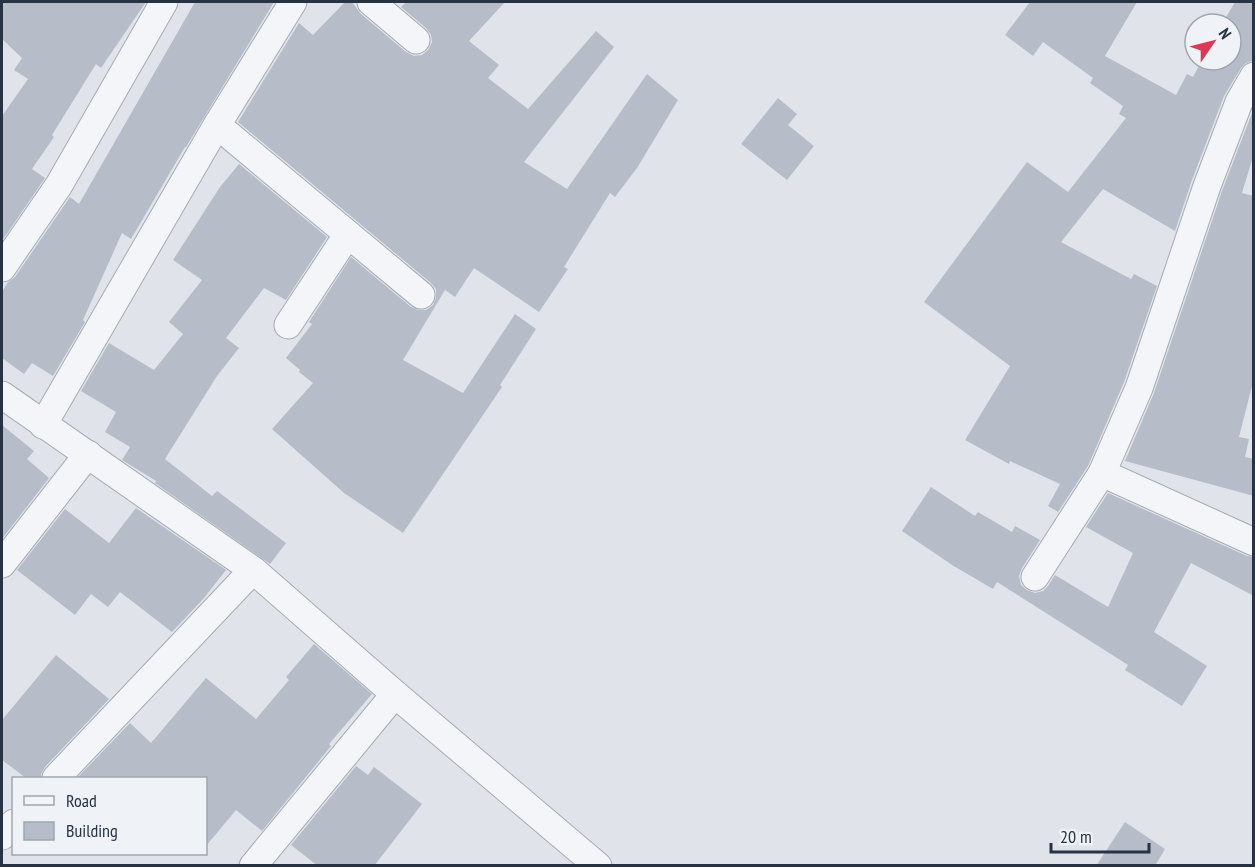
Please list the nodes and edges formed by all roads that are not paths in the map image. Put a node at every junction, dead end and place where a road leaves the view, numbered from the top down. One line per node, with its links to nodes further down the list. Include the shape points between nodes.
1 (164, 2): 8 (street, via 59,185)
2 (293, 2): 6 (street)
3 (371, 2): 4 (street)
4 (416, 40)
5 (1254, 76): 14 (street, via 1239,102 1139,388)
6 (217, 125): 7 (street); 12 (street)
7 (348, 234): 9 (street); 10 (street)
8 (2, 268)
9 (421, 295)
10 (288, 326)
11 (2, 395): 12 (street)
12 (43, 425): 13 (street)
13 (88, 454): 16 (street); 17 (street)
14 (1102, 473): 15 (street); 18 (street)
15 (1254, 542)
16 (2, 564)
17 (253, 570): 19 (street); 20 (street)
18 (1035, 577)
19 (395, 694): 21 (street); 22 (street)
20 (57, 777)
21 (253, 866)
22 (598, 866)

